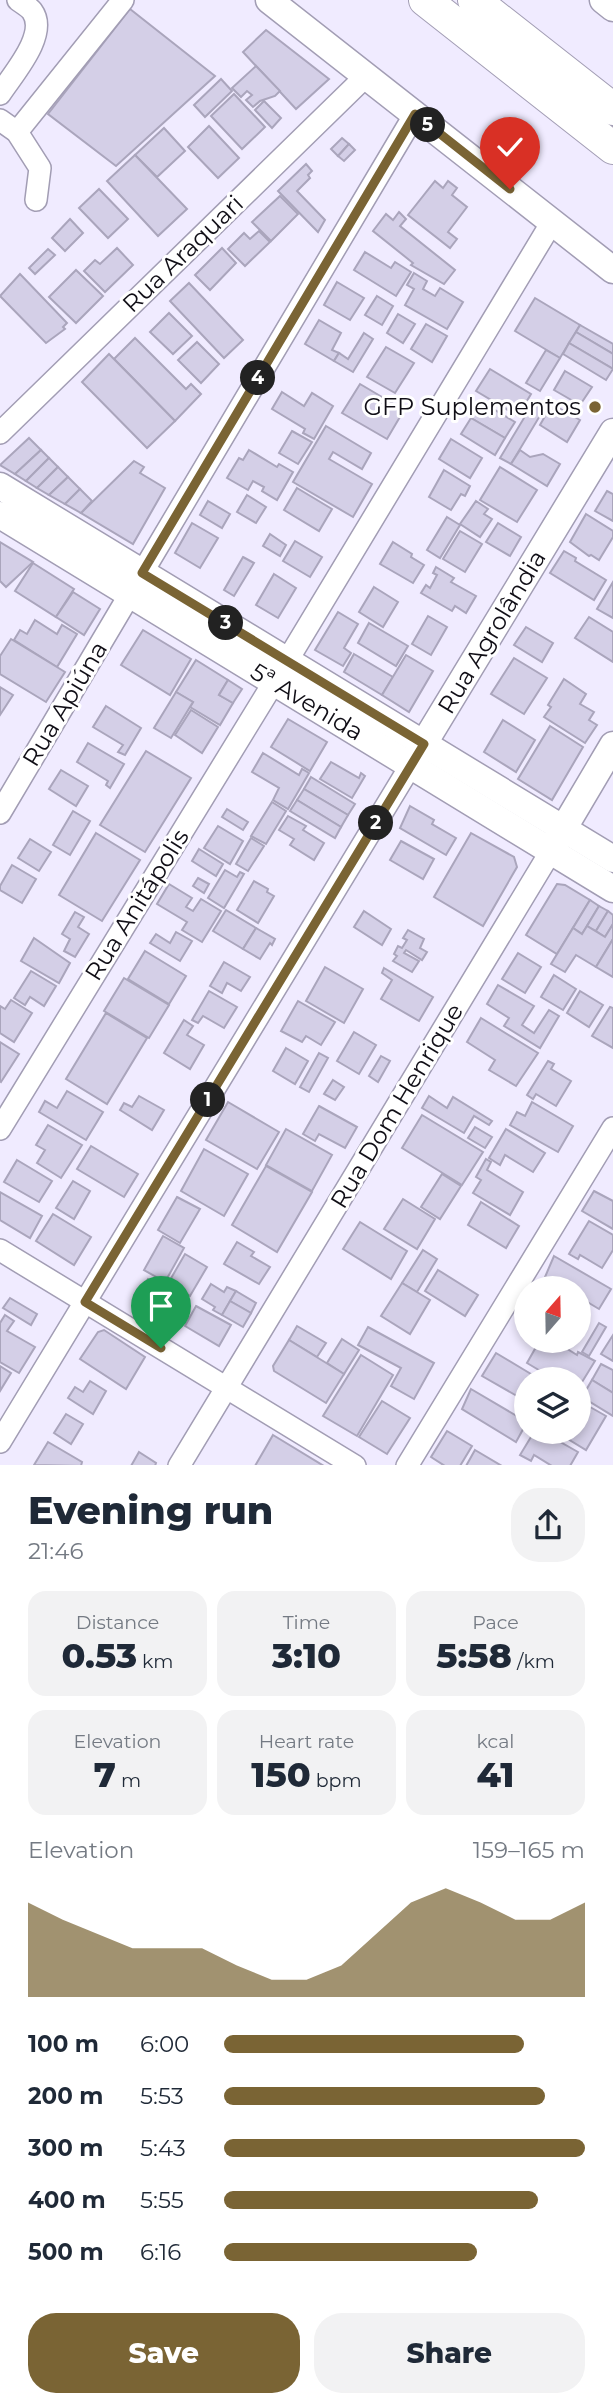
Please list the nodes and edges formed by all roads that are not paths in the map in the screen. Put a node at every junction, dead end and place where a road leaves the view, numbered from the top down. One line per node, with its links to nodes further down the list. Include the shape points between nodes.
1 (19, 0): 9 (street, via 32,11 35,41)
2 (123, 0): 12 (street)
3 (269, 0): 8 (main road)
4 (425, 0): 13 (highway)
5 (474, 0): 10 (highway)
6 (603, 0): 7 (main road)
7 (613, 8)
8 (366, 76): 11 (main road); 18 (street, Rua Araquari)
9 (0, 94)
10 (613, 109)
11 (415, 114): 15 (main road); 21 (street, Rua Apiúna)
12 (9, 126): 14 (street, via 40,168)
13 (613, 148)
14 (36, 200)
15 (552, 222): 16 (main road); 22 (street, Rua Anitápolis)
16 (613, 270)
17 (613, 432): 24 (main road, Rua Agrolândia)
18 (0, 433)
19 (0, 486): 21 (main road, 5ª Avenida)
20 (0, 515): 21 (main road, 5ª Avenida)
21 (136, 584): 22 (main road, 5ª Avenida); 25 (street, Rua Apiúna)
22 (281, 671): 24 (main road, 5ª Avenida); 30 (street, Rua Anitápolis)
23 (613, 745): 26 (main road, Rua Dom Henrique)
24 (417, 755): 26 (main road, 5ª Avenida); 32 (street, Rua Agrolândia)
25 (0, 813)
26 (557, 840): 27 (main road, 5ª Avenida); 28 (main road, 5ª Avenida); 33 (street, Rua Dom Henrique)
27 (613, 859)
28 (613, 889)
29 (613, 1128): 37 (street)
30 (0, 1129)
31 (0, 1250): 32 (street)
32 (85, 1302): 33 (street); 34 (street, Rua Agrolândia)
33 (226, 1388): 35 (street, Rua Dom Henrique); 36 (street)
34 (0, 1442)
35 (179, 1465)
36 (355, 1465)
37 (407, 1465)

